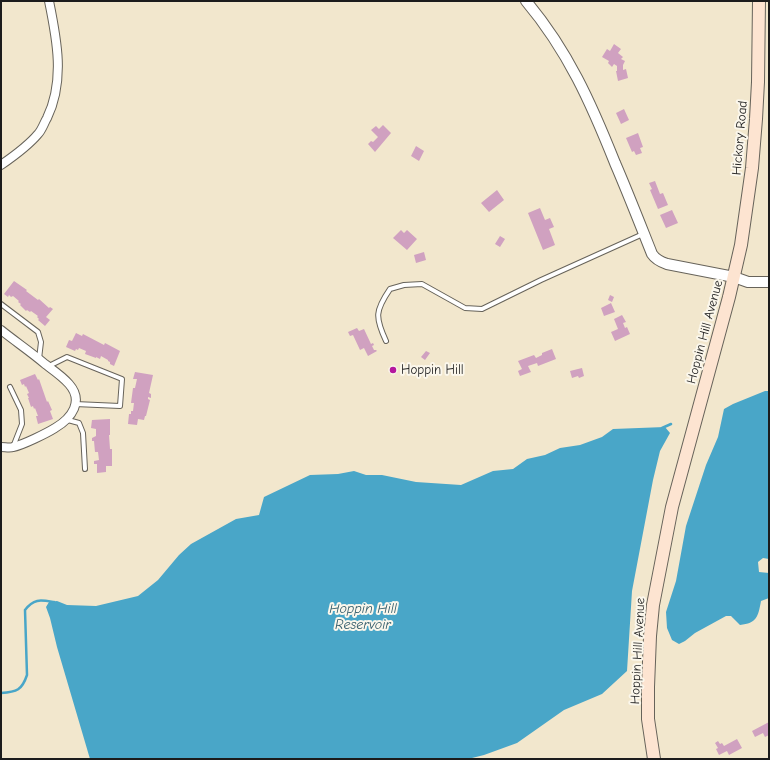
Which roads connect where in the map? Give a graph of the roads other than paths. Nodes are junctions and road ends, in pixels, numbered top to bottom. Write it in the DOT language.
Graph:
graph roads {
  1 [pos="50,1"];
  2 [pos="526,1"];
  3 [pos="759,1"];
  4 [pos="1,165"];
  5 [pos="644,234"];
  6 [pos="734,277"];
  7 [pos="769,282"];
  8 [pos="1,304"];
  9 [pos="1,330"];
  10 [pos="386,341"];
  11 [pos="39,359"];
  12 [pos="49,366"];
  13 [pos="10,387"];
  14 [pos="75,404"];
  15 [pos="68,420"];
  16 [pos="1,447"];
  17 [pos="13,447"];
  18 [pos="85,469"];
  19 [pos="654,759"];
  1 -- 4 [label="street"];
  2 -- 5 [label="street, Hoppin Hill Avenue"];
  3 -- 6 [label="main road, Hickory Road"];
  5 -- 6 [label="street, Hoppin Hill Avenue"];
  5 -- 10 [label="lane"];
  6 -- 7 [label="street"];
  6 -- 19 [label="main road, Hoppin Hill Avenue"];
  8 -- 11 [label="lane"];
  9 -- 11 [label="street"];
  11 -- 12 [label="street"];
  12 -- 14 [label="street"];
  12 -- 14 [label="lane"];
  13 -- 17 [label="lane"];
  14 -- 15 [label="street"];
  15 -- 17 [label="street"];
  15 -- 18 [label="lane"];
  16 -- 17 [label="street"];
}
